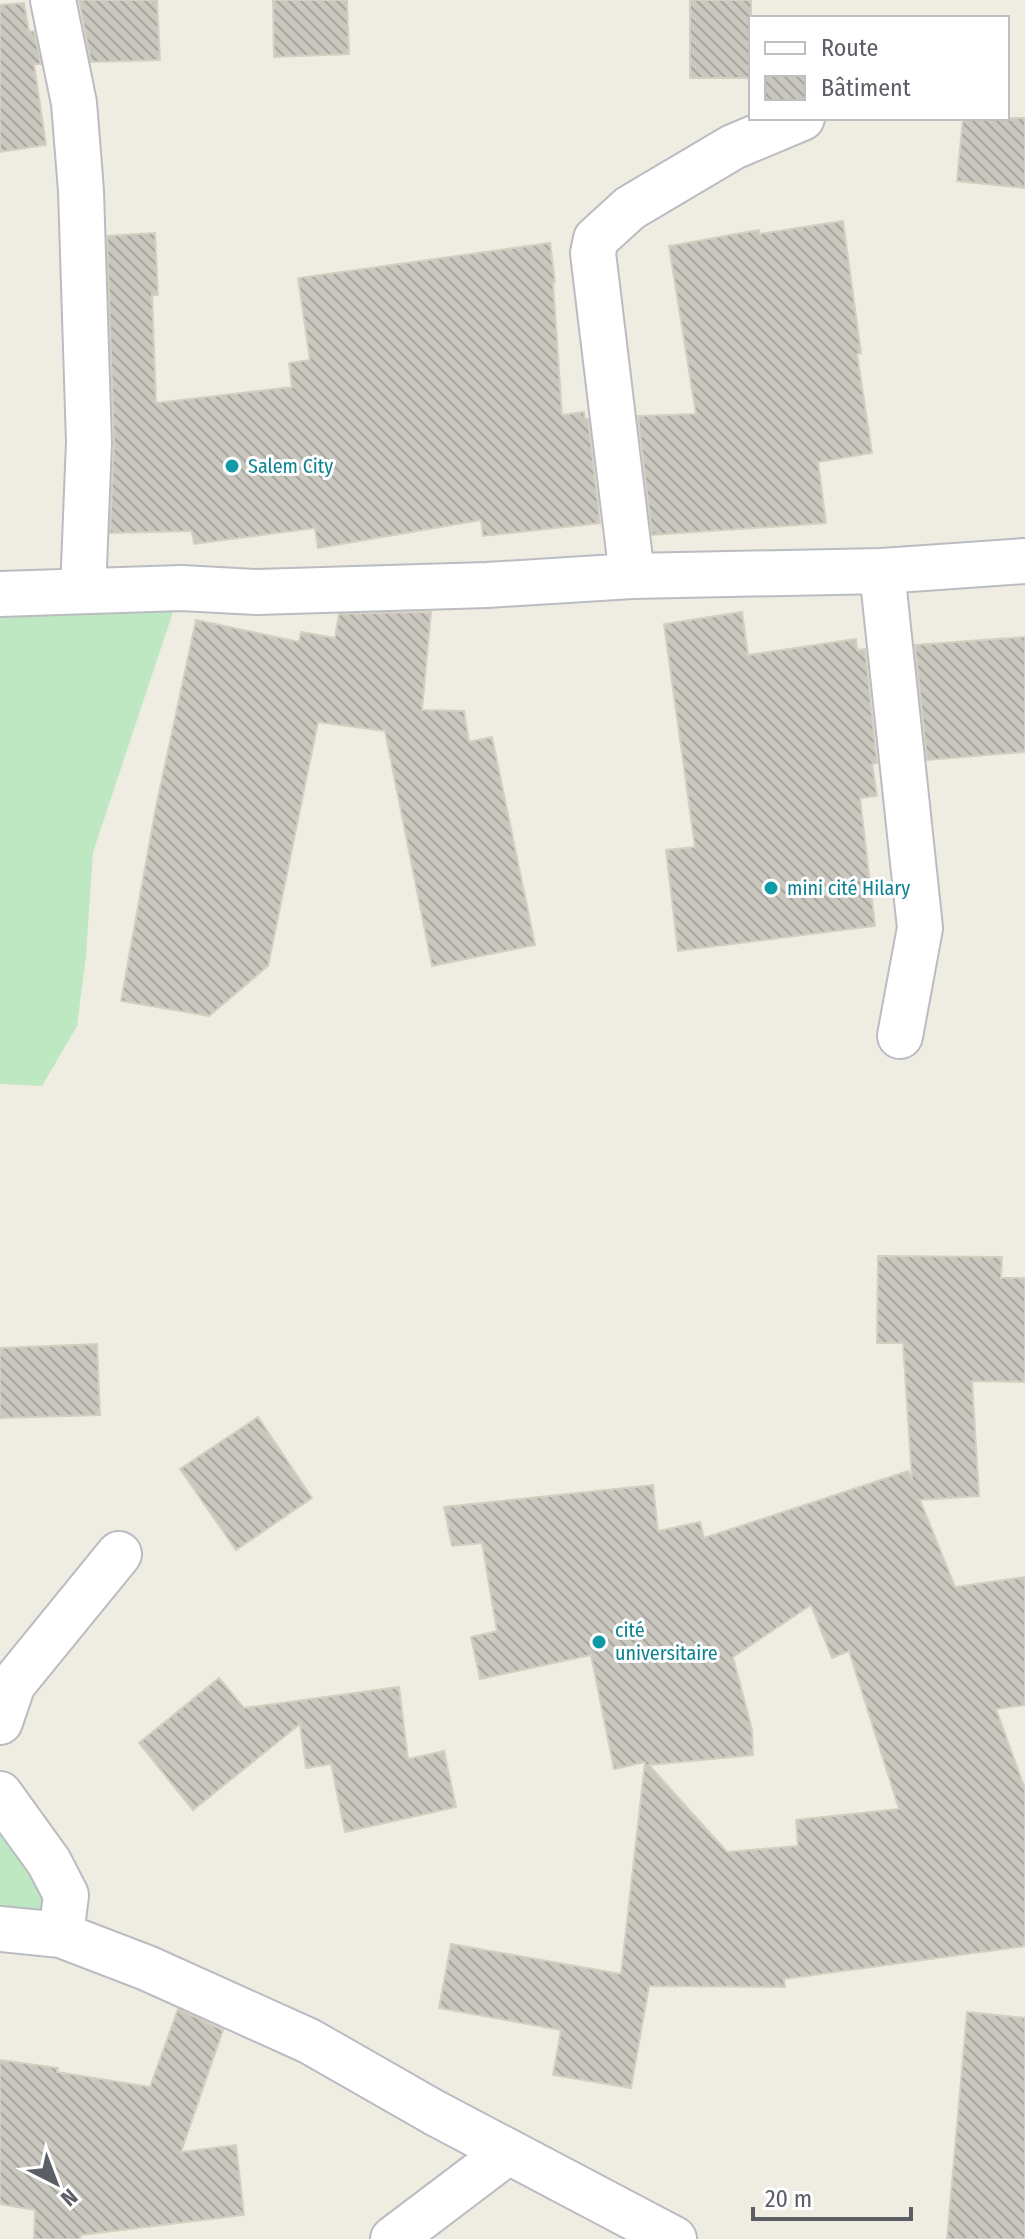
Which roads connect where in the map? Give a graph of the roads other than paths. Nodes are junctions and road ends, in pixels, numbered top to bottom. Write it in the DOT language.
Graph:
graph roads {
  1 [pos="53,0"];
  2 [pos="797,120"];
  3 [pos="1025,561"];
  4 [pos="882,571"];
  5 [pos="632,576"];
  6 [pos="83,591"];
  7 [pos="0,594"];
  8 [pos="900,1036"];
  9 [pos="119,1554"];
  10 [pos="0,1722"];
  11 [pos="0,1794"];
  12 [pos="0,1929"];
  13 [pos="61,1935"];
  14 [pos="508,2152"];
  15 [pos="393,2239"];
  16 [pos="674,2239"];
  1 -- 6 [label="street"];
  2 -- 5 [label="street"];
  3 -- 4 [label="street"];
  4 -- 5 [label="street"];
  4 -- 8 [label="street"];
  5 -- 6 [label="street"];
  6 -- 7 [label="street"];
  9 -- 10 [label="street"];
  11 -- 13 [label="street"];
  12 -- 13 [label="street"];
  13 -- 14 [label="street"];
  14 -- 15 [label="street"];
  14 -- 16 [label="street"];
}
